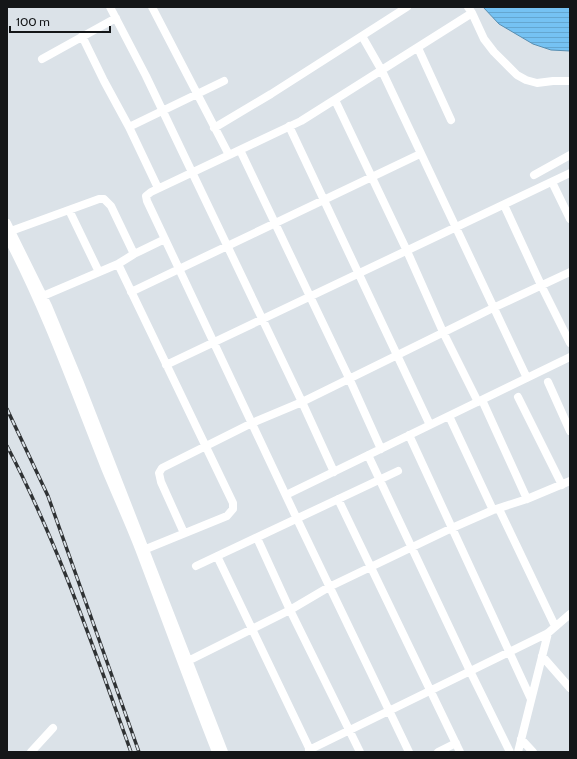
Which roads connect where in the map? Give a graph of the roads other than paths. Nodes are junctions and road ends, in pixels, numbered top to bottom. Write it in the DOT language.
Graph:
graph roads {
  1 [pos="110,7"];
  2 [pos="152,7"];
  3 [pos="407,7"];
  4 [pos="470,10"];
  5 [pos="116,18"];
  6 [pos="82,36"];
  7 [pos="362,36"];
  8 [pos="418,48"];
  9 [pos="42,59"];
  10 [pos="382,71"];
  11 [pos="224,81"];
  12 [pos="570,81"];
  13 [pos="198,94"];
  14 [pos="335,100"];
  15 [pos="163,111"];
  16 [pos="451,120"];
  17 [pos="289,126"];
  18 [pos="129,127"];
  19 [pos="214,128"];
  20 [pos="240,150"];
  21 [pos="420,154"];
  22 [pos="229,155"];
  23 [pos="570,155"];
  24 [pos="192,172"];
  25 [pos="570,173"];
  26 [pos="534,175"];
  27 [pos="372,177"];
  28 [pos="552,182"];
  29 [pos="158,188"];
  30 [pos="324,200"];
  31 [pos="504,204"];
  32 [pos="69,210"];
  33 [pos="570,219"];
  34 [pos="7,223"];
  35 [pos="275,224"];
  36 [pos="455,228"];
  37 [pos="9,234"];
  38 [pos="166,239"];
  39 [pos="227,246"];
  40 [pos="407,251"];
  41 [pos="134,254"];
  42 [pos="118,264"];
  43 [pos="179,269"];
  44 [pos="99,272"];
  45 [pos="570,272"];
  46 [pos="358,274"];
  47 [pos="541,285"];
  48 [pos="131,292"];
  49 [pos="43,296"];
  50 [pos="310,297"];
  51 [pos="493,308"];
  52 [pos="262,319"];
  53 [pos="443,332"];
  54 [pos="214,342"];
  55 [pos="570,343"];
  56 [pos="397,354"];
  57 [pos="570,357"];
  58 [pos="166,365"];
  59 [pos="349,378"];
  60 [pos="527,378"];
  61 [pos="548,382"];
  62 [pos="518,397"];
  63 [pos="480,401"];
  64 [pos="302,402"];
  65 [pos="449,416"];
  66 [pos="252,423"];
  67 [pos="430,425"];
  68 [pos="570,431"];
  69 [pos="409,435"];
  70 [pos="206,446"];
  71 [pos="381,449"];
  72 [pos="368,455"];
  73 [pos="398,471"];
  74 [pos="334,472"];
  75 [pos="379,480"];
  76 [pos="570,481"];
  77 [pos="562,485"];
  78 [pos="286,495"];
  79 [pos="338,499"];
  80 [pos="527,499"];
  81 [pos="496,509"];
  82 [pos="297,519"];
  83 [pos="452,528"];
  84 [pos="184,533"];
  85 [pos="257,538"];
  86 [pos="412,547"];
  87 [pos="146,549"];
  88 [pos="217,556"];
  89 [pos="196,566"];
  90 [pos="370,567"];
  91 [pos="329,587"];
  92 [pos="290,610"];
  93 [pos="570,614"];
  94 [pos="555,626"];
  95 [pos="251,629"];
  96 [pos="548,633"];
  97 [pos="509,652"];
  98 [pos="542,656"];
  99 [pos="185,663"];
  100 [pos="470,671"];
  101 [pos="569,684"];
  102 [pos="430,690"];
  103 [pos="531,699"];
  104 [pos="389,711"];
  105 [pos="53,728"];
  106 [pos="349,730"];
  107 [pos="521,738"];
  108 [pos="456,743"];
  109 [pos="310,751"];
  110 [pos="31,752"];
  111 [pos="216,752"];
  112 [pos="224,752"];
  113 [pos="360,752"];
  114 [pos="409,752"];
  115 [pos="438,752"];
  116 [pos="460,752"];
  117 [pos="510,752"];
  118 [pos="518,752"];
  119 [pos="533,752"];
  1 -- 5 [label="street"];
  2 -- 13 [label="street"];
  3 -- 7 [label="street"];
  4 -- 8 [label="street"];
  4 -- 12 [label="street"];
  5 -- 6 [label="street"];
  5 -- 15 [label="street"];
  6 -- 9 [label="street"];
  6 -- 18 [label="street"];
  7 -- 10 [label="street"];
  7 -- 19 [label="street"];
  8 -- 10 [label="street"];
  8 -- 16 [label="street"];
  10 -- 14 [label="street"];
  10 -- 21 [label="street"];
  11 -- 13 [label="street"];
  13 -- 15 [label="street"];
  13 -- 19 [label="street"];
  14 -- 17 [label="street"];
  14 -- 27 [label="street"];
  15 -- 18 [label="street"];
  15 -- 24 [label="street"];
  17 -- 20 [label="street"];
  17 -- 30 [label="street"];
  18 -- 29 [label="street"];
  19 -- 22 [label="street"];
  20 -- 22 [label="street"];
  20 -- 35 [label="street"];
  21 -- 27 [label="street"];
  21 -- 36 [label="street"];
  22 -- 24 [label="street"];
  23 -- 26 [label="street"];
  24 -- 29 [label="street"];
  24 -- 39 [label="street"];
  25 -- 28 [label="street"];
  27 -- 30 [label="street"];
  27 -- 40 [label="street"];
  28 -- 31 [label="street"];
  28 -- 33 [label="street"];
  29 -- 38 [label="street"];
  30 -- 35 [label="street"];
  30 -- 46 [label="street"];
  31 -- 36 [label="street"];
  31 -- 47 [label="street"];
  32 -- 37 [label="street"];
  32 -- 41 [label="street"];
  32 -- 44 [label="street"];
  34 -- 37 [label="street"];
  35 -- 39 [label="street"];
  35 -- 50 [label="street"];
  36 -- 40 [label="street"];
  36 -- 51 [label="street"];
  37 -- 49 [label="street"];
  37 -- 99 [label="street"];
  38 -- 41 [label="street"];
  38 -- 43 [label="street"];
  39 -- 43 [label="street"];
  39 -- 52 [label="street"];
  40 -- 46 [label="street"];
  40 -- 53 [label="street"];
  41 -- 42 [label="street"];
  42 -- 44 [label="street"];
  42 -- 48 [label="street"];
  43 -- 48 [label="street"];
  43 -- 54 [label="street"];
  44 -- 49 [label="street"];
  45 -- 47 [label="street"];
  46 -- 50 [label="street"];
  46 -- 56 [label="street"];
  47 -- 51 [label="street"];
  47 -- 55 [label="street"];
  48 -- 58 [label="street"];
  49 -- 87 [label="street"];
  50 -- 52 [label="street"];
  50 -- 59 [label="street"];
  51 -- 53 [label="street"];
  51 -- 60 [label="street"];
  52 -- 54 [label="street"];
  52 -- 64 [label="street"];
  53 -- 56 [label="street"];
  53 -- 63 [label="street"];
  54 -- 58 [label="street"];
  54 -- 66 [label="street"];
  56 -- 59 [label="street"];
  56 -- 67 [label="street"];
  57 -- 60 [label="street"];
  58 -- 70 [label="street"];
  59 -- 64 [label="street"];
  59 -- 71 [label="street"];
  60 -- 63 [label="street"];
  61 -- 68 [label="street"];
  62 -- 77 [label="street"];
  63 -- 65 [label="street"];
  63 -- 80 [label="street"];
  64 -- 66 [label="street"];
  64 -- 74 [label="street"];
  65 -- 67 [label="street"];
  65 -- 81 [label="street"];
  66 -- 70 [label="street"];
  66 -- 78 [label="street"];
  67 -- 69 [label="street"];
  69 -- 71 [label="street"];
  69 -- 83 [label="street"];
  70 -- 84 [label="street"];
  70 -- 84 [label="street"];
  71 -- 72 [label="street"];
  72 -- 74 [label="street"];
  72 -- 75 [label="street"];
  73 -- 75 [label="street"];
  74 -- 78 [label="street"];
  75 -- 79 [label="street"];
  75 -- 86 [label="street"];
  76 -- 77 [label="street"];
  77 -- 80 [label="street"];
  78 -- 82 [label="street"];
  79 -- 82 [label="street"];
  79 -- 90 [label="street"];
  80 -- 81 [label="street"];
  81 -- 83 [label="street"];
  81 -- 94 [label="street"];
  82 -- 85 [label="street"];
  82 -- 91 [label="street"];
  83 -- 86 [label="street"];
  83 -- 97 [label="street"];
  84 -- 87 [label="street"];
  85 -- 88 [label="street"];
  85 -- 92 [label="street"];
  86 -- 90 [label="street"];
  86 -- 100 [label="street"];
  87 -- 99 [label="street"];
  88 -- 89 [label="street"];
  88 -- 95 [label="street"];
  90 -- 91 [label="street"];
  90 -- 102 [label="street"];
  91 -- 92 [label="street"];
  91 -- 104 [label="street"];
  92 -- 95 [label="street"];
  92 -- 106 [label="street"];
  93 -- 94 [label="street"];
  94 -- 96 [label="street"];
  95 -- 99 [label="street"];
  95 -- 109 [label="street"];
  96 -- 97 [label="street"];
  96 -- 98 [label="street"];
  97 -- 100 [label="street"];
  97 -- 103 [label="street"];
  98 -- 101 [label="street"];
  98 -- 103 [label="street"];
  99 -- 111 [label="street"];
  99 -- 112 [label="street"];
  100 -- 102 [label="street"];
  100 -- 117 [label="street"];
  102 -- 104 [label="street"];
  102 -- 108 [label="street"];
  103 -- 107 [label="street"];
  104 -- 106 [label="street"];
  104 -- 114 [label="street"];
  105 -- 110 [label="street"];
  106 -- 109 [label="street"];
  106 -- 113 [label="street"];
  107 -- 118 [label="street"];
  107 -- 119 [label="street"];
  108 -- 115 [label="street"];
  108 -- 116 [label="street"];
}
